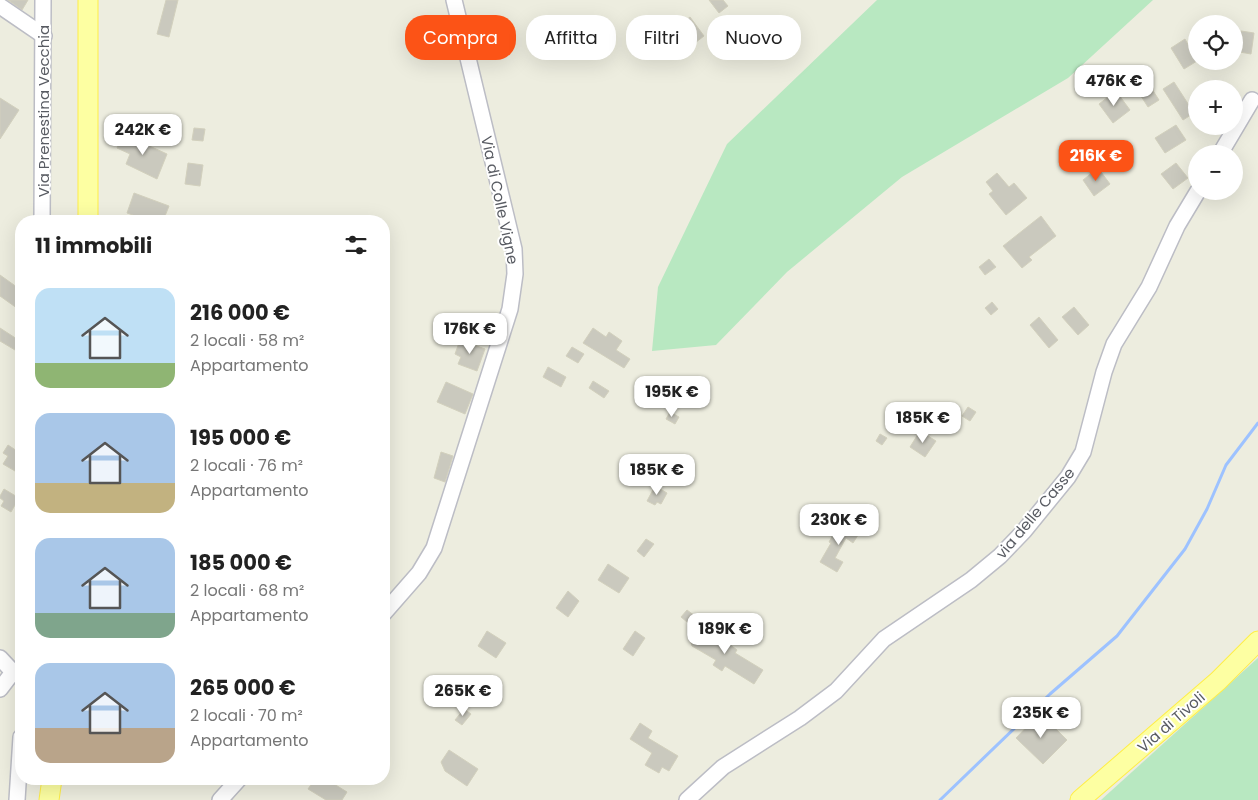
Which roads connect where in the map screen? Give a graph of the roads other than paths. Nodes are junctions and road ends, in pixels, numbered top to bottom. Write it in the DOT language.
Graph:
graph roads {
  1 [pos="43,0"];
  2 [pos="88,0"];
  3 [pos="454,0"];
  4 [pos="0,6"];
  5 [pos="44,36"];
  6 [pos="1252,100"];
  7 [pos="1225,145"];
  8 [pos="1193,200"];
  9 [pos="42,215"];
  10 [pos="88,215"];
  11 [pos="390,606"];
  12 [pos="1258,641"];
  13 [pos="0,658"];
  14 [pos="15,672"];
  15 [pos="15,676"];
  16 [pos="0,689"];
  17 [pos="18,785"];
  18 [pos="51,785"];
  19 [pos="234,785"];
  20 [pos="17,800"];
  21 [pos="49,800"];
  22 [pos="220,800"];
  23 [pos="686,800"];
  24 [pos="1080,800"];
  1 -- 5 [label="street, Via Prenestina Vecchia"];
  2 -- 10 [label="main road"];
  3 -- 11 [label="street, Via di Colle Vigne"];
  4 -- 5 [label="street"];
  5 -- 9 [label="street, Via Prenestina Vecchia"];
  6 -- 7 [label="street"];
  8 -- 23 [label="street, via delle Casse"];
  12 -- 24 [label="main road, Via di Tivoli"];
  13 -- 14 [label="street"];
  15 -- 16 [label="street"];
  17 -- 20 [label="street"];
  18 -- 21 [label="main road"];
  19 -- 22 [label="street"];
}
